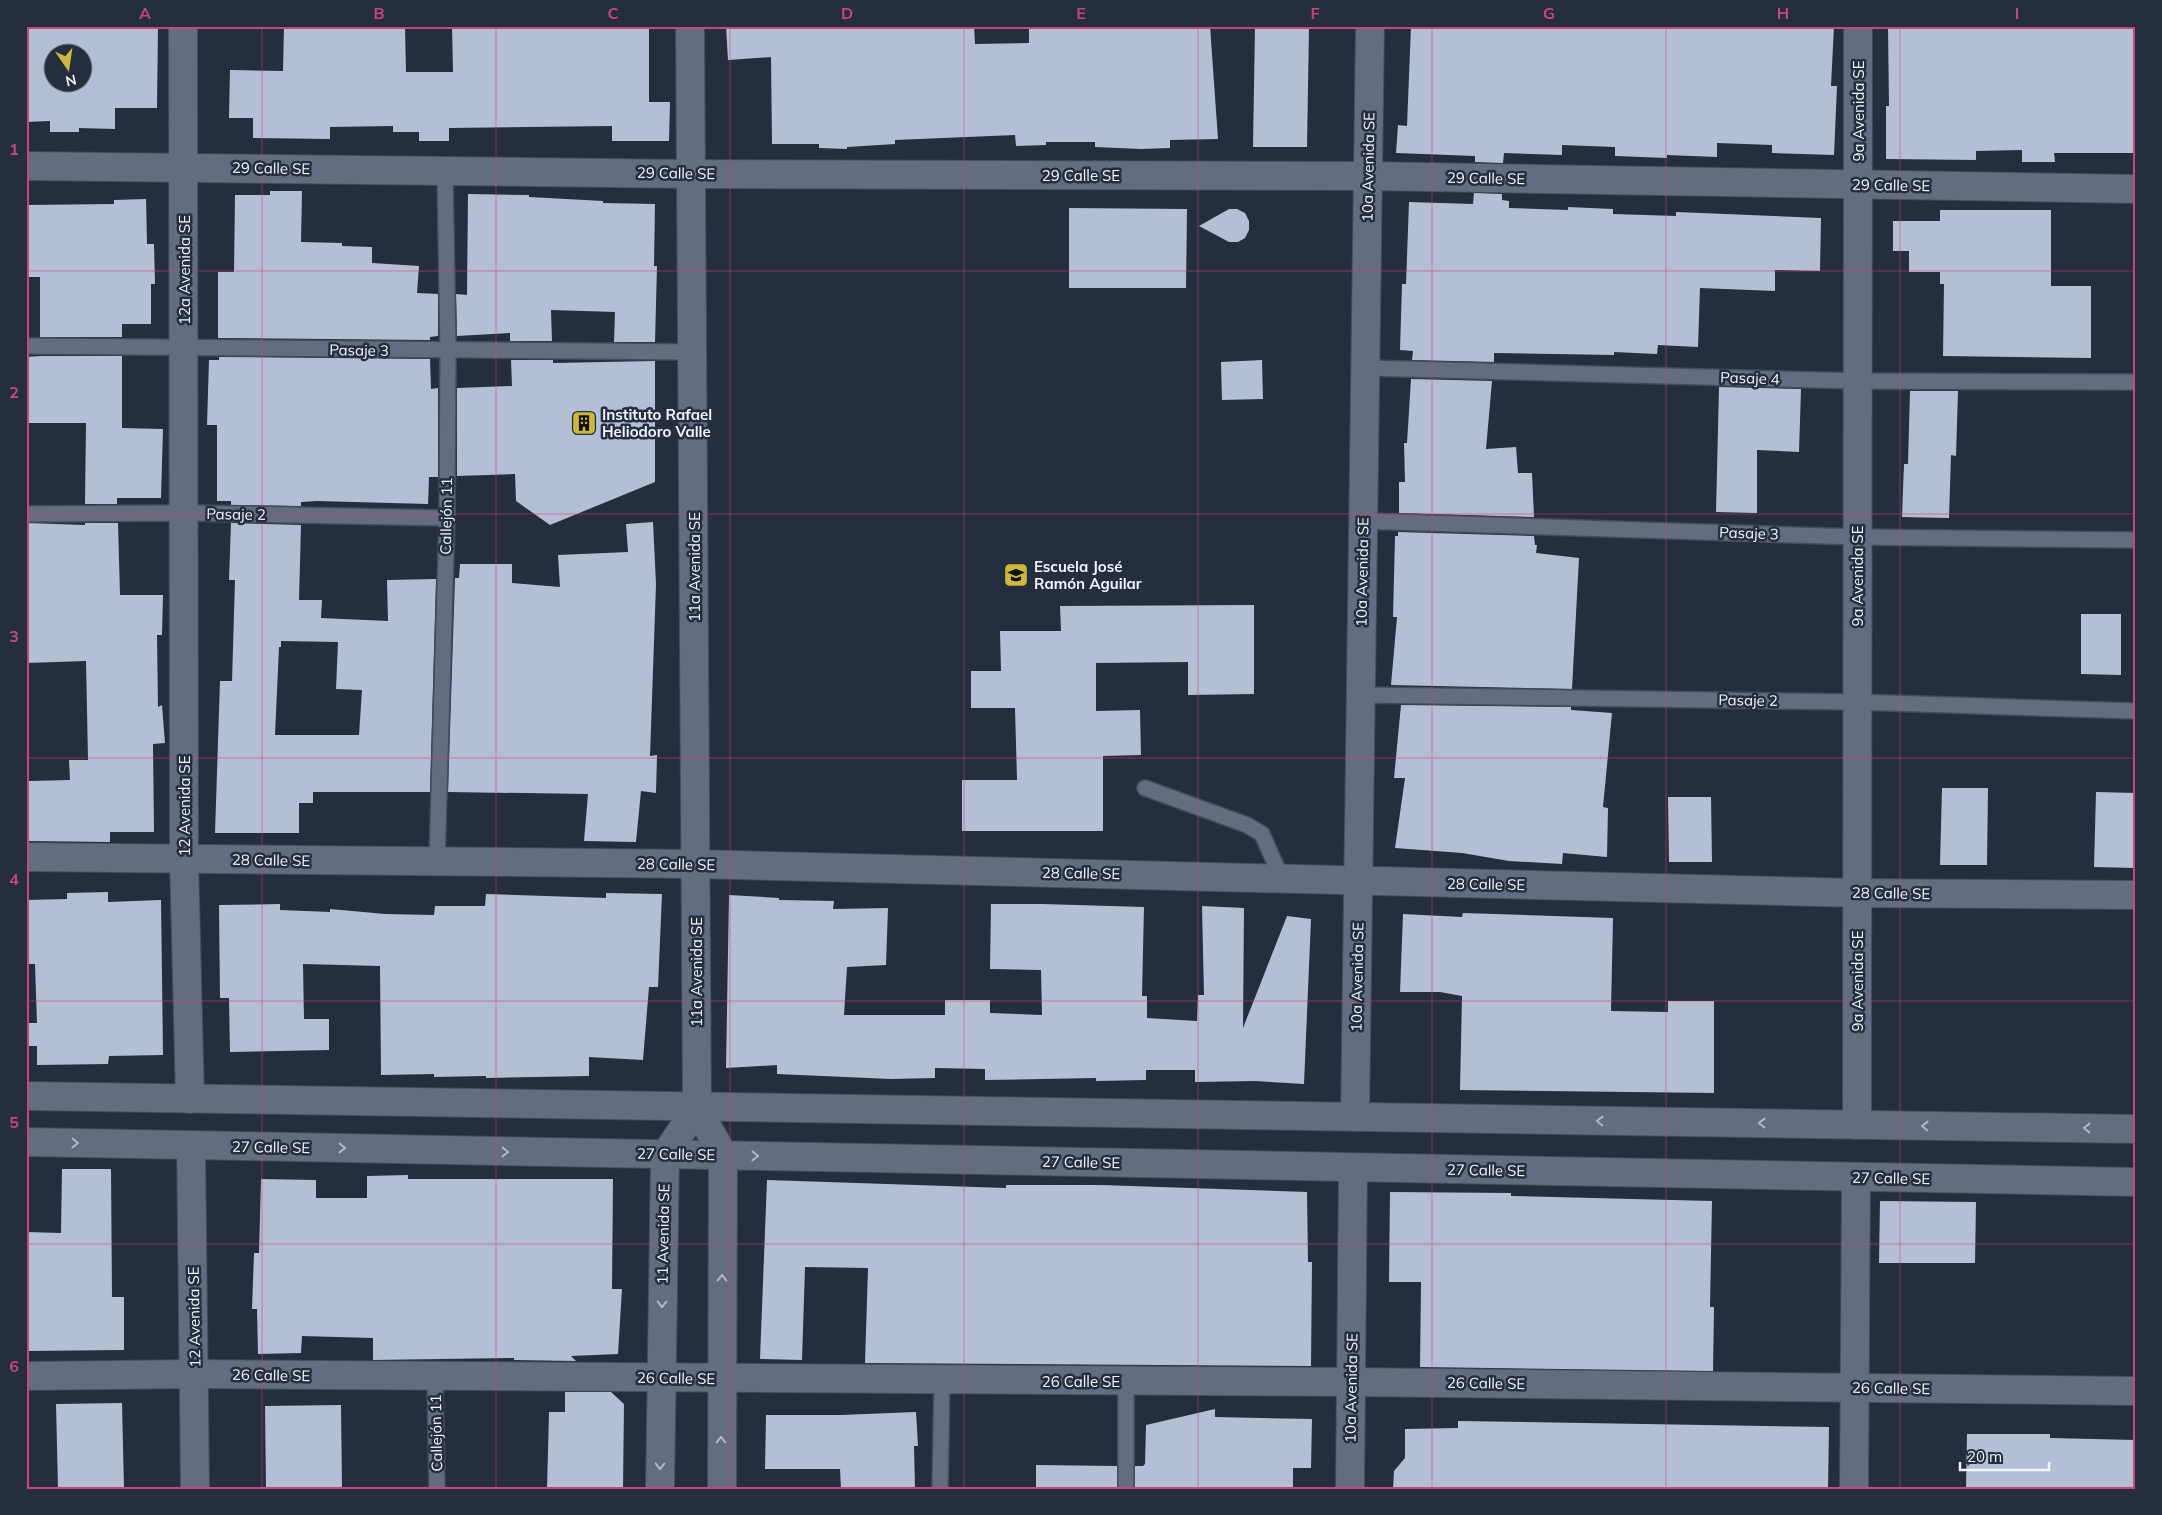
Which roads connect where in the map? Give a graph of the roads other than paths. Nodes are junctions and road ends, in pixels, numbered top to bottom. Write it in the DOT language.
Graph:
graph roads {
  1 [pos="184,26"];
  2 [pos="690,26"];
  3 [pos="1370,26"];
  4 [pos="1858,26"];
  5 [pos="26,166"];
  6 [pos="184,167"];
  7 [pos="445,170"];
  8 [pos="691,174"];
  9 [pos="1368,176"];
  10 [pos="1858,185"];
  11 [pos="2136,189"];
  12 [pos="26,346"];
  13 [pos="184,348"];
  14 [pos="448,351"];
  15 [pos="692,352"];
  16 [pos="1365,368"];
  17 [pos="1858,381"];
  18 [pos="2136,382"];
  19 [pos="184,513"];
  20 [pos="26,514"];
  21 [pos="446,518"];
  22 [pos="1363,521"];
  23 [pos="1857,537"];
  24 [pos="2136,540"];
  25 [pos="1361,695"];
  26 [pos="1857,702"];
  27 [pos="2136,711"];
  28 [pos="1145,788"];
  29 [pos="26,857"];
  30 [pos="184,858"];
  31 [pos="437,862"];
  32 [pos="695,864"];
  33 [pos="1281,877"];
  34 [pos="1358,881"];
  35 [pos="1857,893"];
  36 [pos="2136,895"];
  37 [pos="26,1096"];
  38 [pos="190,1099"];
  39 [pos="697,1108"];
  40 [pos="1355,1117"];
  41 [pos="1857,1125"];
  42 [pos="2136,1129"];
  43 [pos="26,1142"];
  44 [pos="191,1146"];
  45 [pos="664,1155"];
  46 [pos="723,1155"];
  47 [pos="1353,1168"];
  48 [pos="1856,1177"];
  49 [pos="2136,1182"];
  50 [pos="195,1374"];
  51 [pos="26,1376"];
  52 [pos="436,1376"];
  53 [pos="661,1377"];
  54 [pos="721,1378"];
  55 [pos="942,1381"];
  56 [pos="1126,1381"];
  57 [pos="1351,1382"];
  58 [pos="1855,1388"];
  59 [pos="2136,1391"];
  60 [pos="195,1489"];
  61 [pos="437,1489"];
  62 [pos="660,1489"];
  63 [pos="722,1489"];
  64 [pos="940,1489"];
  65 [pos="1126,1489"];
  66 [pos="1350,1489"];
  67 [pos="1854,1489"];
  1 -- 6 [label="street, 12a Avenida SE"];
  2 -- 8 [label="street, 11a Avenida SE"];
  3 -- 9 [label="street, 10a Avenida SE"];
  4 -- 10 [label="street, 9a Avenida SE"];
  5 -- 6 [label="street, 29 Calle SE"];
  6 -- 7 [label="street, 29 Calle SE"];
  6 -- 13 [label="street, 12a Avenida SE"];
  7 -- 8 [label="street, 29 Calle SE"];
  7 -- 14 [label="lane, Callejón 11"];
  8 -- 9 [label="street, 29 Calle SE"];
  8 -- 15 [label="street, 11a Avenida SE"];
  9 -- 10 [label="street, 29 Calle SE"];
  9 -- 16 [label="street, 10a Avenida SE"];
  10 -- 11 [label="street, 29 Calle SE"];
  10 -- 17 [label="street, 9a Avenida SE"];
  12 -- 13 [label="lane, Pasaje 3"];
  13 -- 14 [label="lane, Pasaje 3"];
  13 -- 19 [label="street, 12a Avenida SE"];
  14 -- 15 [label="lane, Pasaje 3"];
  14 -- 21 [label="lane, Callejón 11"];
  15 -- 32 [label="street, 11a Avenida SE"];
  16 -- 17 [label="lane, Pasaje 4"];
  16 -- 22 [label="street, 10a Avenida SE"];
  17 -- 18 [label="lane, Pasaje 4"];
  17 -- 23 [label="street, 9a Avenida SE"];
  19 -- 20 [label="lane, Pasaje 2"];
  19 -- 21 [label="lane, Pasaje 2"];
  19 -- 30 [label="street, 12 Avenida SE"];
  21 -- 31 [label="lane, Callejón 11"];
  22 -- 23 [label="lane, Pasaje 3"];
  22 -- 25 [label="street, 10a Avenida SE"];
  23 -- 24 [label="lane, Pasaje 3"];
  23 -- 26 [label="street, 9a Avenida SE"];
  25 -- 26 [label="lane, Pasaje 2"];
  25 -- 34 [label="street, 10a Avenida SE"];
  26 -- 27 [label="lane, Pasaje 2"];
  26 -- 35 [label="street, 9a Avenida SE"];
  28 -- 33 [label="lane"];
  29 -- 30 [label="street, 28 Calle SE"];
  30 -- 31 [label="street, 28 Calle SE"];
  30 -- 38 [label="street, 12 Avenida SE"];
  31 -- 32 [label="street, 28 Calle SE"];
  32 -- 33 [label="street, 28 Calle SE"];
  32 -- 39 [label="street, 11a Avenida SE"];
  33 -- 34 [label="street, 28 Calle SE"];
  34 -- 35 [label="street, 28 Calle SE"];
  34 -- 40 [label="street, 10a Avenida SE"];
  35 -- 36 [label="street, 28 Calle SE"];
  35 -- 41 [label="street, 9a Avenida SE"];
  37 -- 38 [label="street"];
  38 -- 39 [label="street"];
  39 -- 40 [label="street"];
  39 -- 45 [label="street"];
  39 -- 46 [label="street"];
  41 -- 40 [label="street, one-way"];
  42 -- 41 [label="street, one-way"];
  43 -- 44 [label="street, 27 Calle SE, one-way"];
  44 -- 45 [label="street, 27 Calle SE, one-way"];
  44 -- 50 [label="street, 12 Avenida SE"];
  45 -- 46 [label="street, 27 Calle SE"];
  45 -- 53 [label="street, 11 Avenida SE, one-way"];
  46 -- 47 [label="street, 27 Calle SE, one-way"];
  54 -- 46 [label="street, one-way"];
  47 -- 48 [label="street, 27 Calle SE"];
  47 -- 57 [label="street, 10a Avenida SE"];
  48 -- 49 [label="street, 27 Calle SE"];
  48 -- 58 [label="street"];
  50 -- 51 [label="street, 26 Calle SE"];
  50 -- 52 [label="street, 26 Calle SE"];
  50 -- 60 [label="street, 12 Avenida SE"];
  52 -- 53 [label="street, 26 Calle SE"];
  52 -- 61 [label="lane, Callejón 11"];
  53 -- 54 [label="street, 26 Calle SE"];
  53 -- 62 [label="street, 11 Avenida SE, one-way"];
  54 -- 55 [label="street, 26 Calle SE"];
  63 -- 54 [label="street, one-way"];
  55 -- 56 [label="street, 26 Calle SE"];
  55 -- 64 [label="lane"];
  56 -- 57 [label="street, 26 Calle SE"];
  56 -- 65 [label="lane"];
  57 -- 58 [label="street, 26 Calle SE"];
  57 -- 66 [label="street, 10a Avenida SE"];
  58 -- 59 [label="street, 26 Calle SE"];
  58 -- 67 [label="street"];
}
